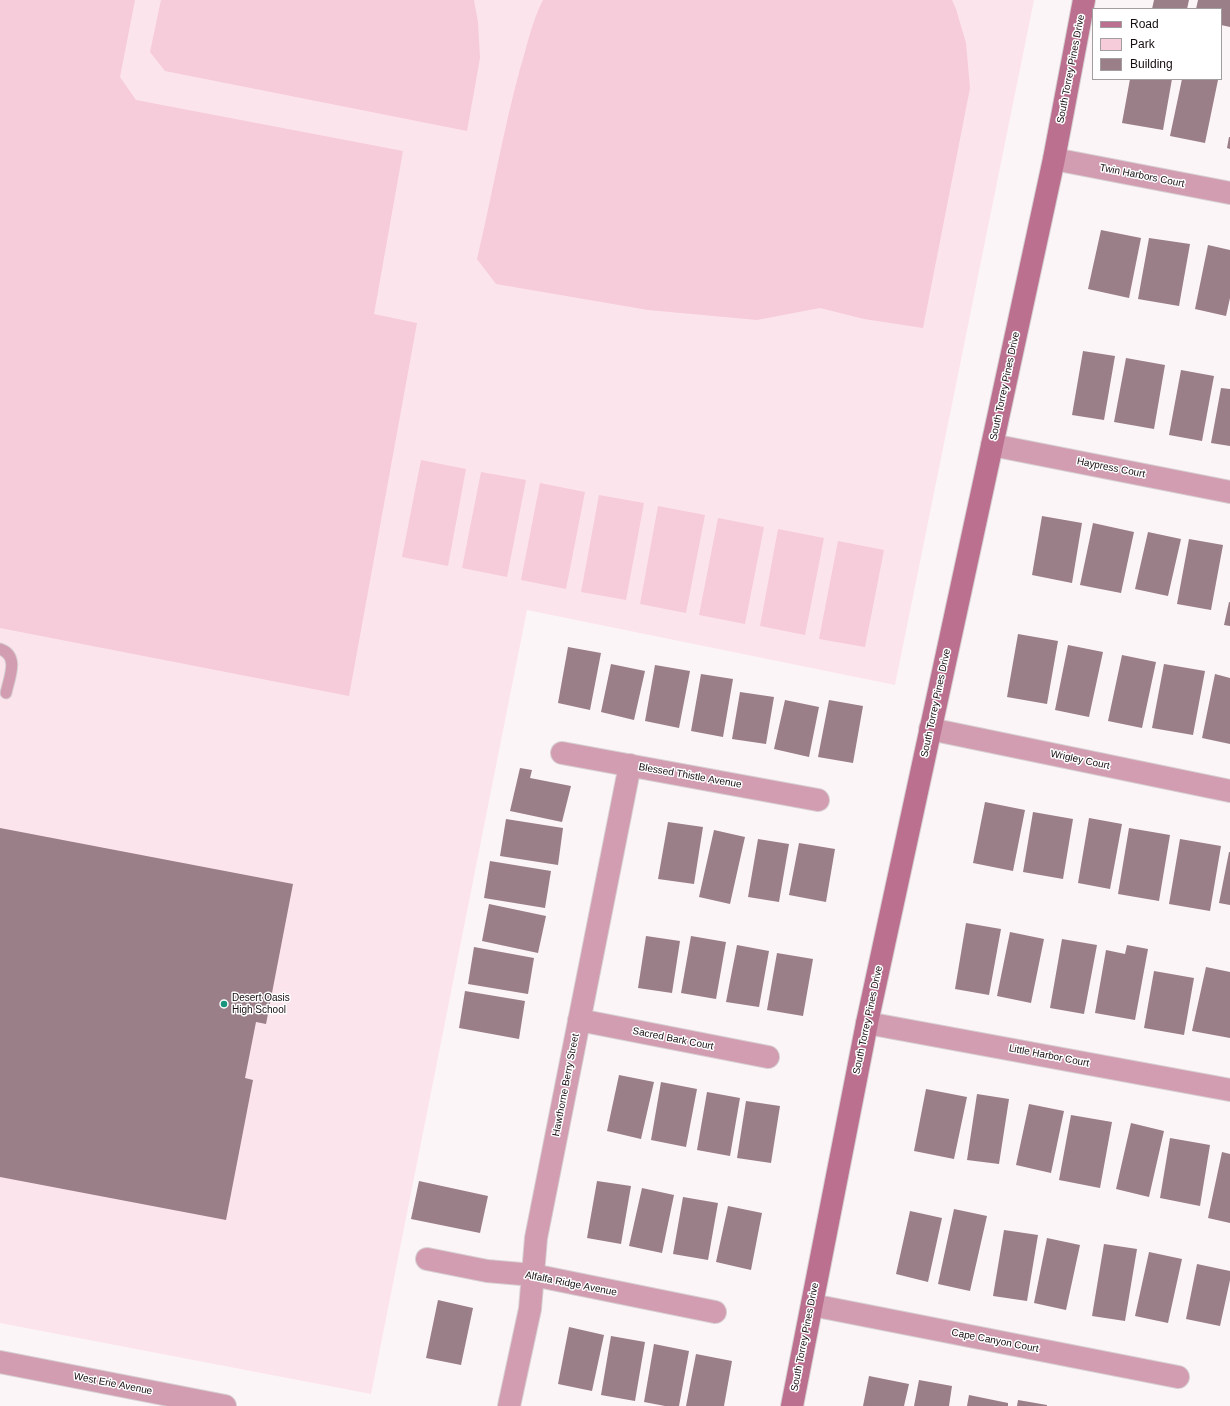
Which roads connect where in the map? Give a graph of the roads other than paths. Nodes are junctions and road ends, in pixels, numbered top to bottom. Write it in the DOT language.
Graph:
graph roads {
  1 [pos="1084,0"];
  2 [pos="1054,159"];
  3 [pos="1230,193"];
  4 [pos="992,445"];
  5 [pos="1230,492"];
  6 [pos="0,649"];
  7 [pos="6,693"];
  8 [pos="930,729"];
  9 [pos="562,753"];
  10 [pos="630,765"];
  11 [pos="1230,791"];
  12 [pos="818,800"];
  13 [pos="579,1020"];
  14 [pos="867,1023"];
  15 [pos="768,1058"];
  16 [pos="1230,1090"];
  17 [pos="426,1259"];
  18 [pos="533,1275"];
  19 [pos="812,1304"];
  20 [pos="715,1312"];
  21 [pos="0,1362"];
  22 [pos="1178,1377"];
  23 [pos="225,1406"];
  24 [pos="509,1406"];
  25 [pos="792,1406"];
  1 -- 2 [label="street, South Torrey Pines Drive"];
  2 -- 3 [label="street, Twin Harbors Court"];
  2 -- 4 [label="street, South Torrey Pines Drive"];
  4 -- 5 [label="street, Haypress Court"];
  4 -- 8 [label="street, South Torrey Pines Drive"];
  6 -- 7 [label="lane"];
  8 -- 11 [label="street, Wrigley Court"];
  8 -- 14 [label="street, South Torrey Pines Drive"];
  9 -- 10 [label="street, Blessed Thistle Avenue"];
  10 -- 12 [label="street, Blessed Thistle Avenue"];
  10 -- 13 [label="street, Hawthorne Berry Street"];
  13 -- 15 [label="street, Sacred Bark Court"];
  13 -- 18 [label="street, Hawthorne Berry Street"];
  14 -- 16 [label="street, Little Harbor Court"];
  14 -- 19 [label="street, South Torrey Pines Drive"];
  17 -- 18 [label="street, Alfalfa Ridge Avenue"];
  18 -- 20 [label="street, Alfalfa Ridge Avenue"];
  18 -- 24 [label="street, Hawthorne Berry Street"];
  19 -- 22 [label="street, Cape Canyon Court"];
  19 -- 25 [label="street, South Torrey Pines Drive"];
  21 -- 23 [label="street, West Erie Avenue"];
}
